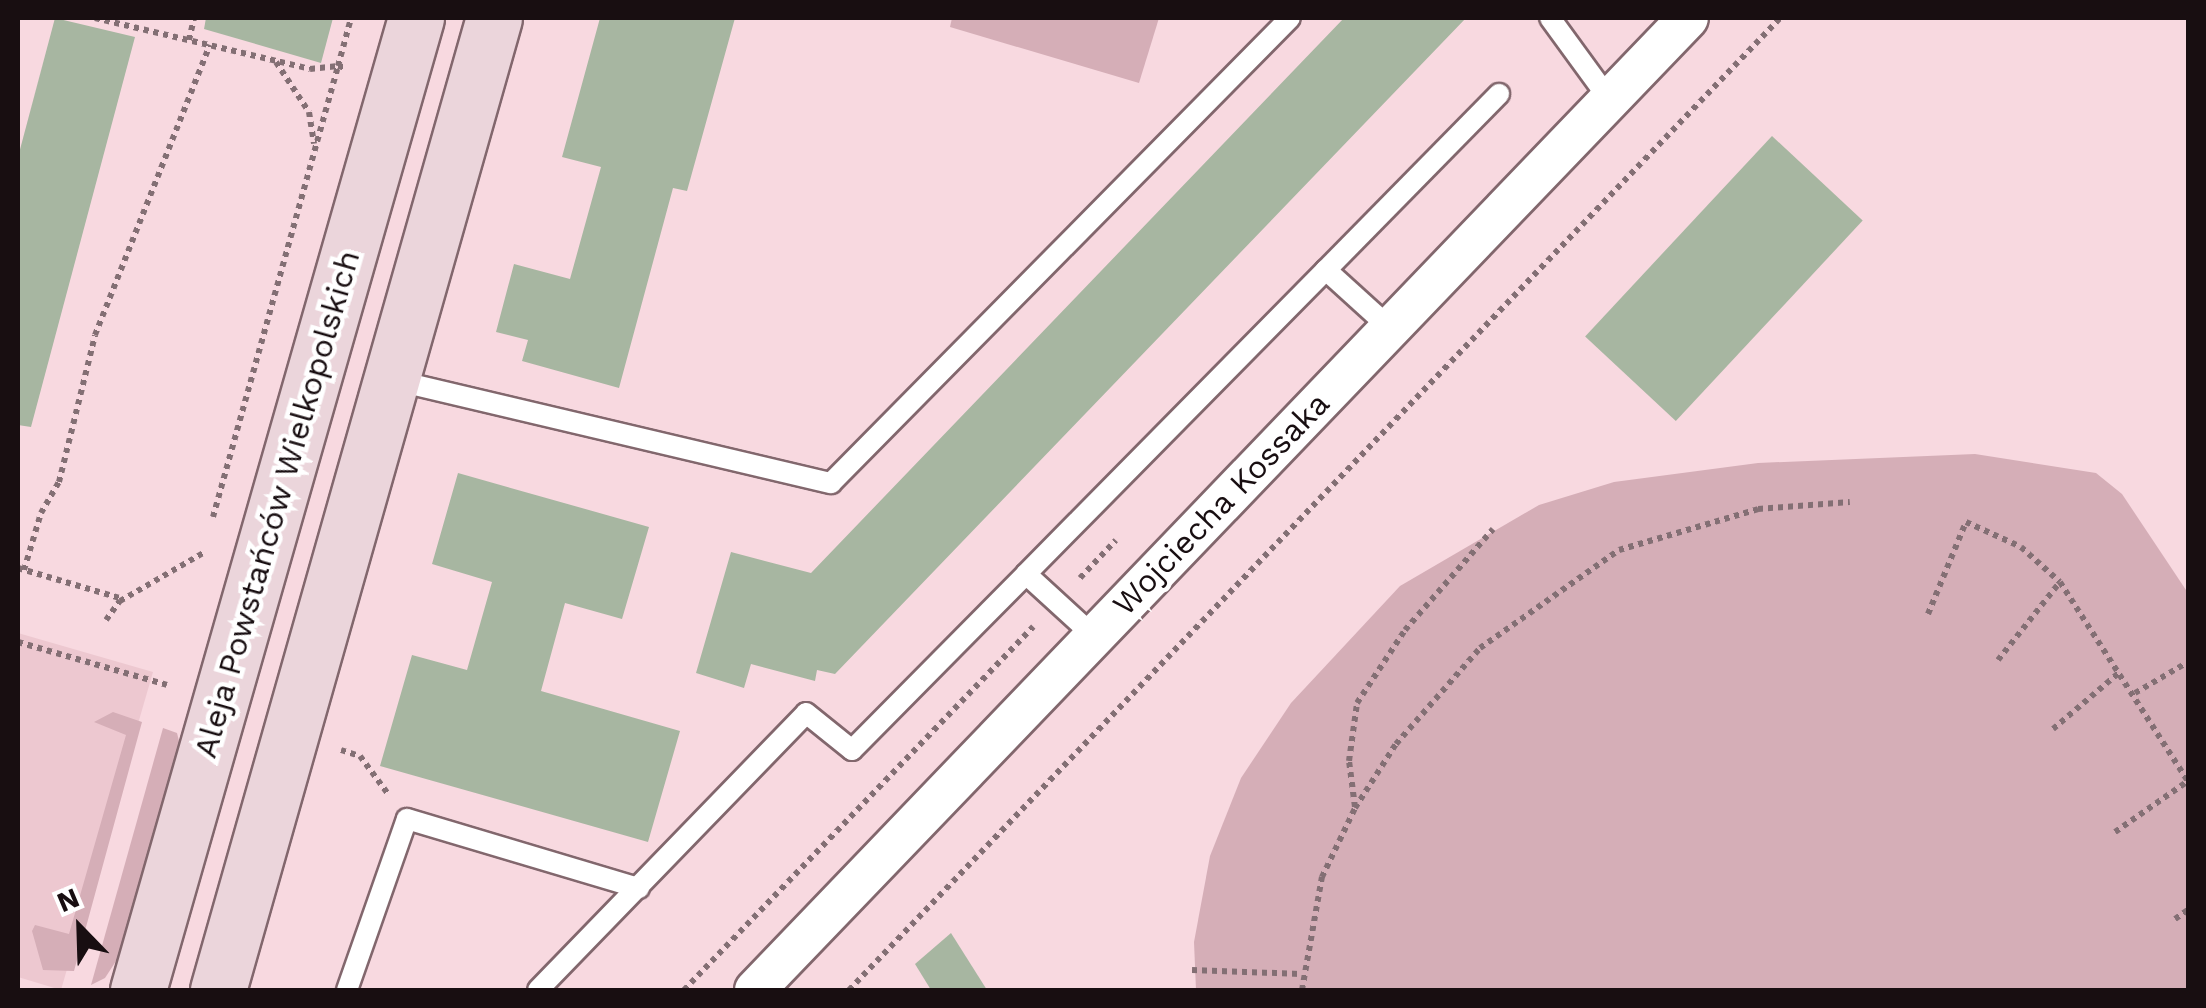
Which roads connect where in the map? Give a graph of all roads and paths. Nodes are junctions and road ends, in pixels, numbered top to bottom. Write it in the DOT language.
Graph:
graph roads {
  1 [pos="95,18"];
  2 [pos="194,18"];
  3 [pos="351,18"];
  4 [pos="416,18"];
  5 [pos="494,18"];
  6 [pos="1290,18"];
  7 [pos="1550,18"];
  8 [pos="1780,18"];
  9 [pos="1676,21"];
  10 [pos="189,40"];
  11 [pos="210,45"];
  12 [pos="272,59"];
  13 [pos="1498,94"];
  14 [pos="1609,100"];
  15 [pos="315,150"];
  16 [pos="1326,270"];
  17 [pos="1390,328"];
  18 [pos="392,380"];
  19 [pos="1850,502"];
  20 [pos="1493,528"];
  21 [pos="203,553"];
  22 [pos="21,569"];
  23 [pos="1026,574"];
  24 [pos="2060,582"];
  25 [pos="124,600"];
  26 [pos="1928,614"];
  27 [pos="106,620"];
  28 [pos="1094,636"];
  29 [pos="18,642"];
  30 [pos="1998,660"];
  31 [pos="2188,662"];
  32 [pos="2121,672"];
  33 [pos="166,685"];
  34 [pos="2134,693"];
  35 [pos="2052,729"];
  36 [pos="322,744"];
  37 [pos="2188,781"];
  38 [pos="1355,808"];
  39 [pos="407,819"];
  40 [pos="2115,832"];
  41 [pos="638,888"];
  42 [pos="2188,910"];
  43 [pos="2175,919"];
  44 [pos="1192,970"];
  45 [pos="1300,974"];
  46 [pos="138,990"];
  47 [pos="218,990"];
  48 [pos="347,990"];
  49 [pos="538,990"];
  50 [pos="756,990"];
  51 [pos="849,990"];
  52 [pos="1302,990"];
  1 -- 10 [label="path"];
  2 -- 10 [label="path"];
  3 -- 12 [label="path"];
  4 -- 46 [label="main road, Aleja Powstańców Wielkopolskich"];
  5 -- 18 [label="main road"];
  6 -- 18 [label="lane"];
  7 -- 14 [label="lane"];
  8 -- 51 [label="path"];
  9 -- 14 [label="street, Wojciecha Kossaka"];
  10 -- 11 [label="path"];
  11 -- 12 [label="path"];
  11 -- 22 [label="path"];
  12 -- 15 [label="path"];
  13 -- 16 [label="lane"];
  14 -- 17 [label="street, Wojciecha Kossaka"];
  16 -- 17 [label="lane"];
  16 -- 23 [label="lane"];
  17 -- 28 [label="street, Wojciecha Kossaka"];
  18 -- 47 [label="main road"];
  19 -- 38 [label="path"];
  20 -- 38 [label="path"];
  21 -- 25 [label="path"];
  22 -- 25 [label="path"];
  23 -- 28 [label="lane"];
  23 -- 41 [label="lane"];
  24 -- 26 [label="path"];
  24 -- 30 [label="path"];
  24 -- 32 [label="path"];
  25 -- 27 [label="path"];
  28 -- 50 [label="street, Wojciecha Kossaka"];
  29 -- 33 [label="path"];
  31 -- 34 [label="path"];
  32 -- 34 [label="path"];
  32 -- 35 [label="path"];
  34 -- 37 [label="path"];
  36 -- 39 [label="path"];
  37 -- 40 [label="path"];
  38 -- 45 [label="path"];
  39 -- 41 [label="lane"];
  39 -- 48 [label="lane"];
  41 -- 49 [label="lane"];
  42 -- 43 [label="path"];
  44 -- 45 [label="path"];
  45 -- 52 [label="path"];
}
